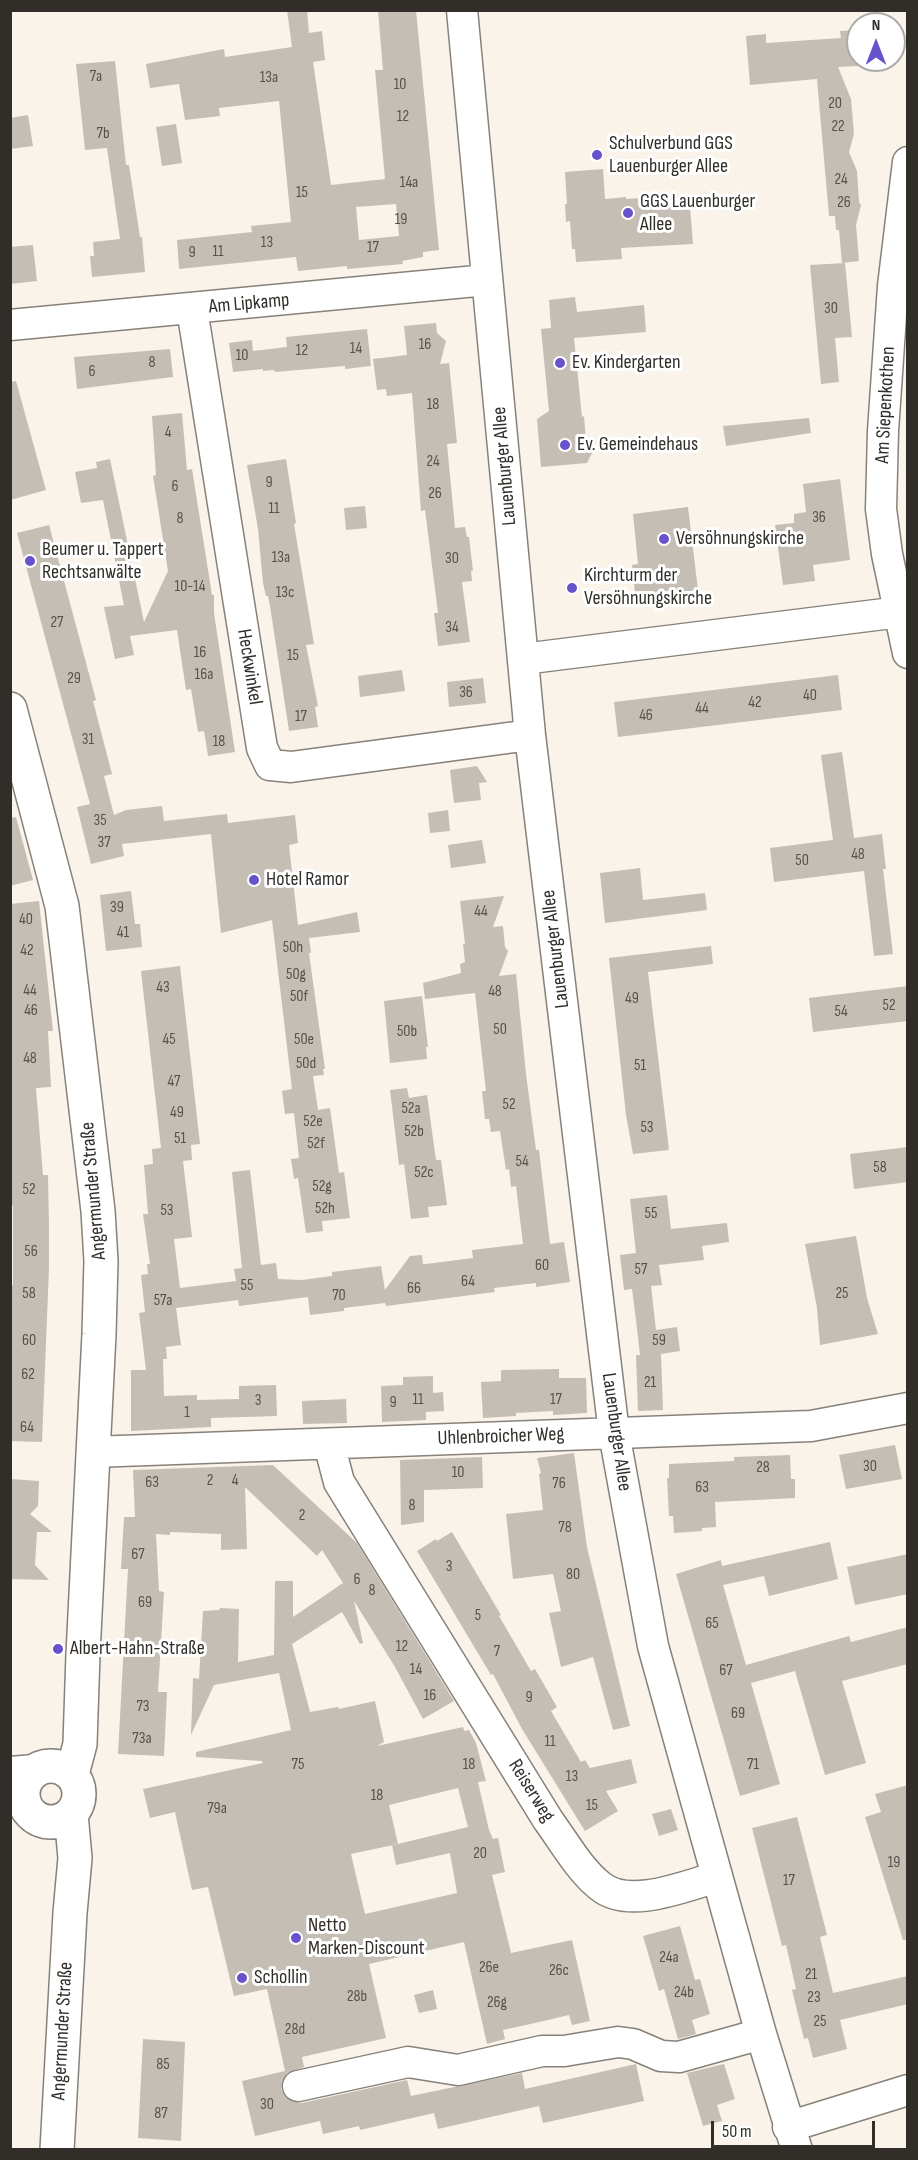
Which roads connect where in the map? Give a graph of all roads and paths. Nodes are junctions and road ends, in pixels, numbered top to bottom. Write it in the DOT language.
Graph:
graph roads {
  1 [pos="462,10"];
  2 [pos="908,162"];
  3 [pos="487,280"];
  4 [pos="192,309"];
  5 [pos="10,324"];
  6 [pos="903,611"];
  7 [pos="908,653"];
  8 [pos="523,659"];
  9 [pos="10,709"];
  10 [pos="530,735"];
  11 [pos="908,1408"];
  12 [pos="614,1433"];
  13 [pos="329,1444"];
  14 [pos="92,1452"];
  15 [pos="40,1789"];
  16 [pos="717,1877"];
  17 [pos="760,2034"];
  18 [pos="298,2086"];
  19 [pos="908,2090"];
  20 [pos="792,2138"];
  21 [pos="57,2150"];
  1 -- 3 [label="street, Lauenburger Allee"];
  2 -- 6 [label="street, Am Siepenkothen"];
  3 -- 4 [label="street, Am Lipkamp"];
  3 -- 8 [label="street, Lauenburger Allee"];
  4 -- 5 [label="street, Am Lipkamp"];
  4 -- 10 [label="street, Heckwinkel"];
  6 -- 7 [label="street, Am Siepenkothen"];
  6 -- 8 [label="street"];
  8 -- 10 [label="street, Lauenburger Allee"];
  9 -- 14 [label="main road, Angermunder Straße"];
  10 -- 12 [label="street, Lauenburger Allee"];
  11 -- 12 [label="street, Uhlenbroicher Weg"];
  12 -- 13 [label="street, Uhlenbroicher Weg"];
  12 -- 16 [label="street, Lauenburger Allee"];
  13 -- 14 [label="street, Uhlenbroicher Weg"];
  13 -- 16 [label="street, Reiserweg"];
  14 -- 15 [label="main road, Angermunder Straße"];
  15 -- 21 [label="main road, Angermunder Straße"];
  16 -- 17 [label="street"];
  17 -- 18 [label="street"];
  17 -- 20 [label="street"];
  19 -- 20 [label="street"];
}
